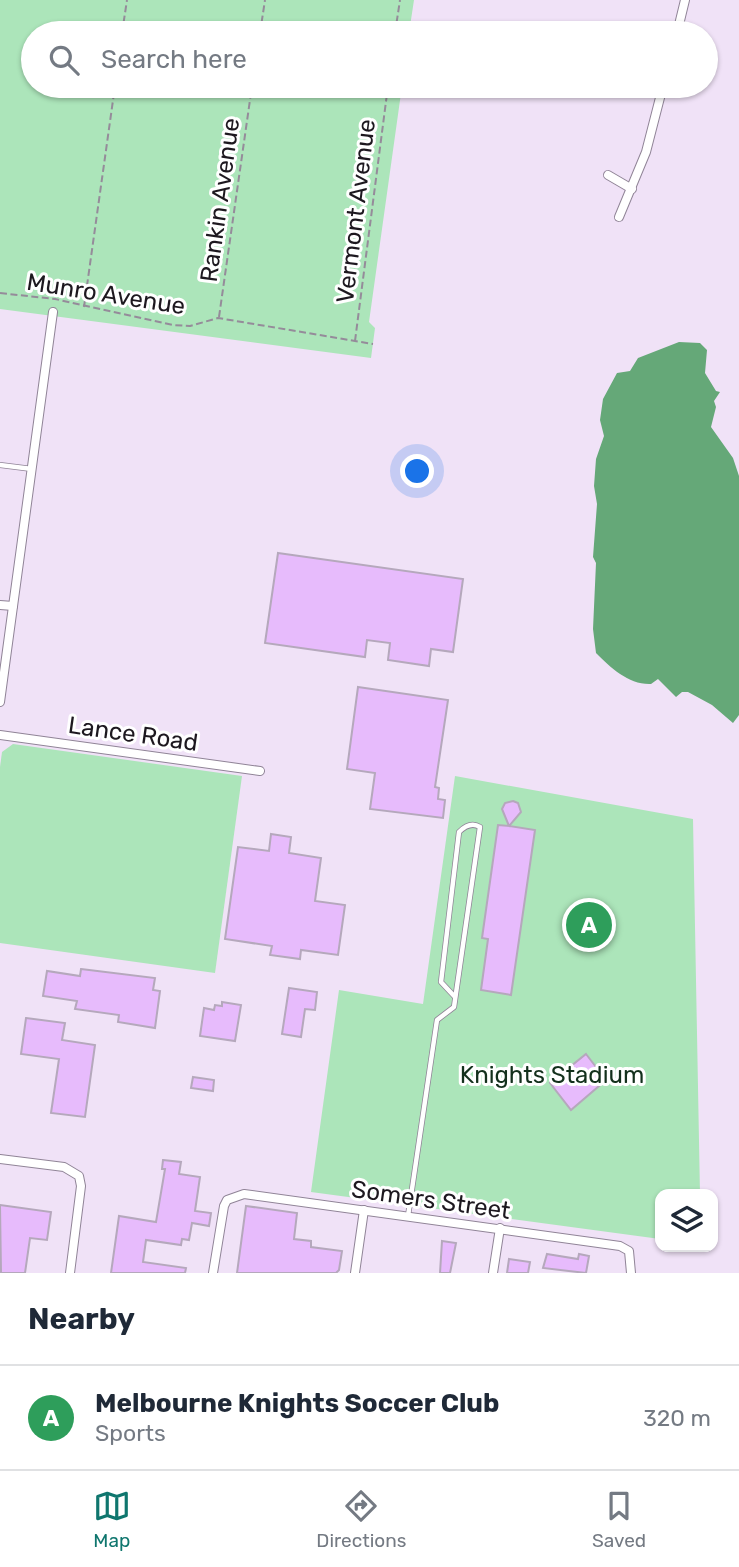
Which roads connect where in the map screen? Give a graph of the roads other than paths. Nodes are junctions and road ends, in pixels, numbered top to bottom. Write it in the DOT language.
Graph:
graph roads {
  1 [pos="685,0"];
  2 [pos="680,21"];
  3 [pos="660,98"];
  4 [pos="608,175"];
  5 [pos="632,189"];
  6 [pos="619,217"];
  7 [pos="53,312"];
  8 [pos="0,465"];
  9 [pos="32,469"];
  10 [pos="0,605"];
  11 [pos="13,606"];
  12 [pos="0,702"];
  13 [pos="0,735"];
  14 [pos="260,771"];
  15 [pos="455,997"];
  16 [pos="0,1159"];
  17 [pos="364,1210"];
  18 [pos="408,1216"];
  19 [pos="500,1228"];
  20 [pos="70,1273"];
  21 [pos="214,1273"];
  22 [pos="355,1273"];
  23 [pos="493,1273"];
  24 [pos="631,1273"];
  1 -- 2 [label="street"];
  3 -- 5 [label="street"];
  4 -- 5 [label="street"];
  5 -- 6 [label="street"];
  7 -- 9 [label="street"];
  8 -- 9 [label="lane"];
  9 -- 11 [label="street"];
  10 -- 11 [label="street"];
  11 -- 12 [label="street"];
  13 -- 14 [label="street, Lance Road"];
  15 -- 15 [label="lane"];
  15 -- 18 [label="lane"];
  16 -- 20 [label="street"];
  17 -- 18 [label="street, Somers Street"];
  17 -- 21 [label="street, Somers Street"];
  17 -- 22 [label="street"];
  18 -- 19 [label="street, Somers Street"];
  19 -- 23 [label="street"];
  19 -- 24 [label="street, Somers Street"];
}
